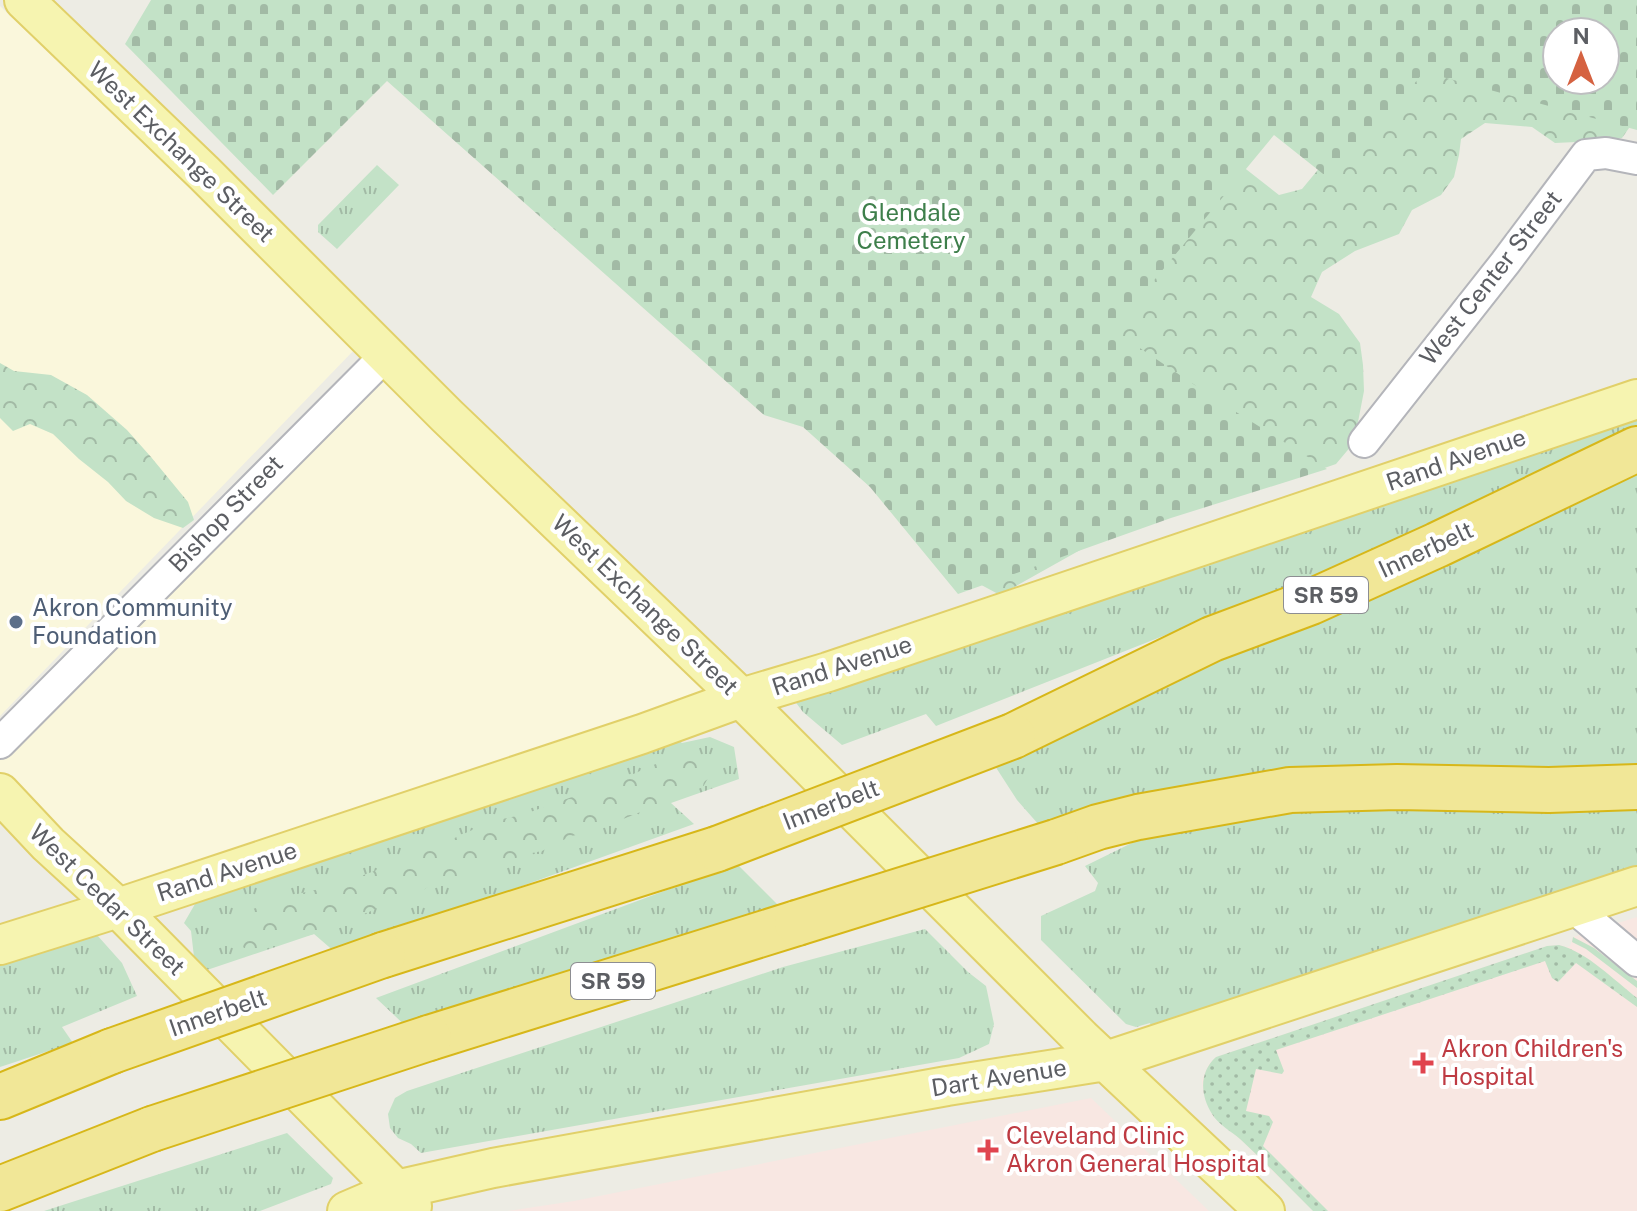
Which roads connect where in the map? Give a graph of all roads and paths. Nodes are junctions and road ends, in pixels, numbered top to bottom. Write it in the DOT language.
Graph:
graph roads {
  1 [pos="24,0"];
  2 [pos="1637,159"];
  3 [pos="386,355"];
  4 [pos="1637,399"];
  5 [pos="1364,442"];
  6 [pos="1637,449"];
  7 [pos="741,698"];
  8 [pos="0,743"];
  9 [pos="1637,787"];
  10 [pos="0,793"];
  11 [pos="1637,886"];
  12 [pos="118,908"];
  13 [pos="1574,908"];
  14 [pos="0,945"];
  15 [pos="1637,961"];
  16 [pos="1106,1061"];
  17 [pos="0,1097"];
  18 [pos="0,1189"];
  19 [pos="406,1200"];
  20 [pos="347,1211"];
  21 [pos="1265,1211"];
  1 -- 3 [label="main road, West Exchange Street"];
  2 -- 5 [label="street, West Center Street"];
  3 -- 7 [label="main road, West Exchange Street"];
  3 -- 8 [label="street, Bishop Street"];
  4 -- 7 [label="main road, Rand Avenue"];
  6 -- 17 [label="highway, Innerbelt / SR 59, bridge"];
  7 -- 12 [label="main road, Rand Avenue"];
  7 -- 16 [label="main road, West Exchange Street"];
  9 -- 18 [label="highway, SR 59, bridge"];
  10 -- 12 [label="main road, West Cedar Street"];
  11 -- 13 [label="main road, Dart Avenue"];
  12 -- 14 [label="main road, Rand Avenue"];
  12 -- 19 [label="main road, West Cedar Street"];
  13 -- 15 [label="street"];
  13 -- 16 [label="main road, Dart Avenue"];
  16 -- 19 [label="main road, Dart Avenue"];
  16 -- 21 [label="main road, West Exchange Street"];
  19 -- 20 [label="main road, Dart Avenue"];
}
